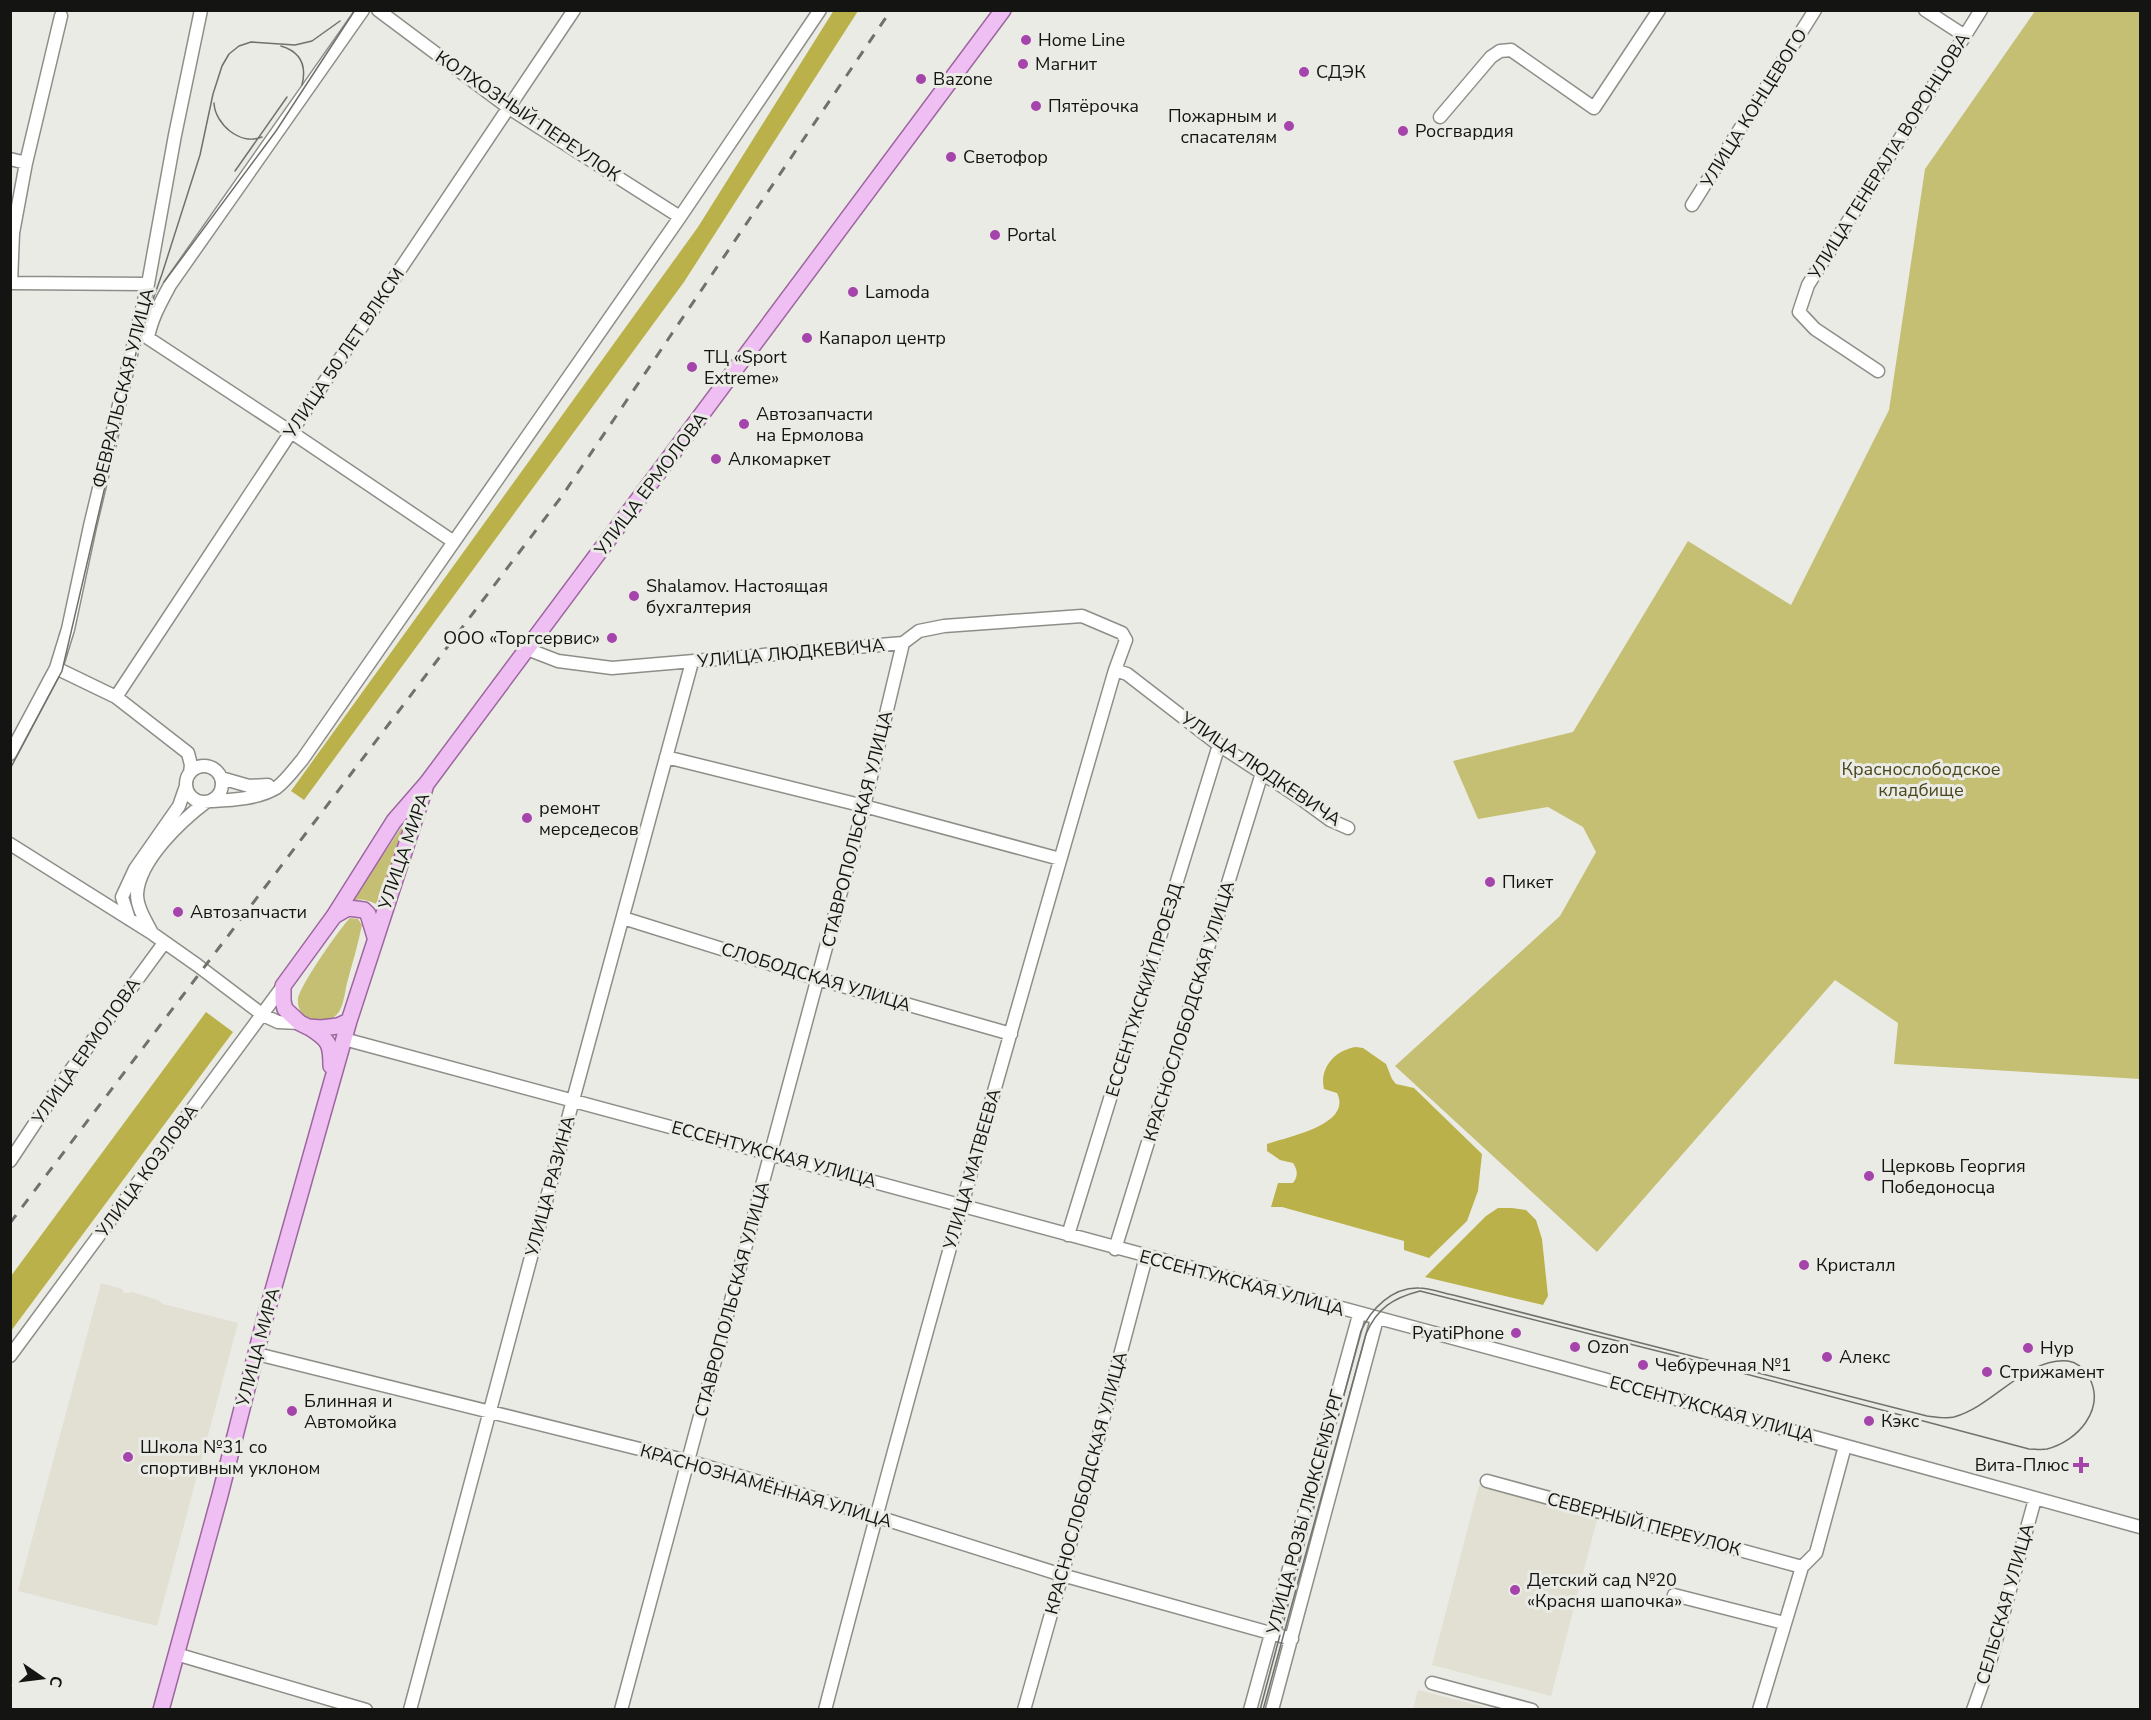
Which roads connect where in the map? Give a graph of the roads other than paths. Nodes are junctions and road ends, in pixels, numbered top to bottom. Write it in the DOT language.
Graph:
graph roads {
  1 [pos="201,10"];
  2 [pos="363,10"];
  3 [pos="378,10"];
  4 [pos="574,10"];
  5 [pos="819,10"];
  6 [pos="1004,10"];
  7 [pos="1659,10"];
  8 [pos="1815,10"];
  9 [pos="1925,10"];
  10 [pos="1981,10"];
  11 [pos="61,16"];
  12 [pos="1965,36"];
  13 [pos="509,108"];
  14 [pos="1440,117"];
  15 [pos="10,159"];
  16 [pos="26,163"];
  17 [pos="1692,205"];
  18 [pos="680,217"];
  19 [pos="149,279"];
  20 [pos="11,283"];
  21 [pos="170,285"];
  22 [pos="1878,371"];
  23 [pos="291,432"];
  24 [pos="454,542"];
  25 [pos="1122,633"];
  26 [pos="903,643"];
  27 [pos="527,649"];
  28 [pos="692,662"];
  29 [pos="56,668"];
  30 [pos="1115,670"];
  31 [pos="116,697"];
  32 [pos="1219,745"];
  33 [pos="188,753"];
  34 [pos="10,754"];
  35 [pos="666,757"];
  36 [pos="207,767"];
  37 [pos="190,773"];
  38 [pos="1262,773"];
  39 [pos="221,778"];
  40 [pos="284,780"];
  41 [pos="427,783"];
  42 [pos="186,786"];
  43 [pos="208,802"];
  44 [pos="864,806"];
  45 [pos="1348,828"];
  46 [pos="10,844"];
  47 [pos="1060,859"];
  48 [pos="334,916"];
  49 [pos="623,918"];
  50 [pos="129,919"];
  51 [pos="153,934"];
  52 [pos="375,937"];
  53 [pos="164,943"];
  54 [pos="818,979"];
  55 [pos="283,986"];
  56 [pos="262,1015"];
  57 [pos="349,1021"];
  58 [pos="304,1025"];
  59 [pos="1011,1034"];
  60 [pos="344,1040"];
  61 [pos="330,1090"];
  62 [pos="573,1100"];
  63 [pos="770,1155"];
  64 [pos="10,1161"];
  65 [pos="961,1205"];
  66 [pos="1068,1235"];
  67 [pos="1115,1249"];
  68 [pos="1146,1257"];
  69 [pos="1359,1315"];
  70 [pos="1377,1319"];
  71 [pos="257,1354"];
  72 [pos="10,1356"];
  73 [pos="490,1413"];
  74 [pos="1845,1446"];
  75 [pos="688,1461"];
  76 [pos="1486,1481"];
  77 [pos="2035,1498"];
  78 [pos="875,1516"];
  79 [pos="2140,1527"];
  80 [pos="1802,1567"];
  81 [pos="1062,1575"];
  82 [pos="1674,1595"];
  83 [pos="1784,1623"];
  84 [pos="1271,1633"];
  85 [pos="1292,1638"];
  86 [pos="176,1654"];
  87 [pos="1432,1683"];
  88 [pos="161,1710"];
  89 [pos="366,1710"];
  90 [pos="410,1710"];
  91 [pos="621,1710"];
  92 [pos="825,1710"];
  93 [pos="1024,1710"];
  94 [pos="1250,1710"];
  95 [pos="1272,1710"];
  96 [pos="1532,1710"];
  97 [pos="1759,1710"];
  98 [pos="1973,1710"];
  1 -- 19 [label="street, ФЕВРАЛЬСКАЯ УЛИЦА"];
  2 -- 21 [label="street, ФЕВРАЛЬСКАЯ УЛИЦА"];
  3 -- 13 [label="street, КОЛХОЗНЫЙ ПЕРЕУЛОК"];
  4 -- 13 [label="street, УЛИЦА 50 ЛЕТ ВЛКСМ"];
  5 -- 18 [label="street"];
  6 -- 27 [label="main road, УЛИЦА ЕРМОЛОВА"];
  7 -- 14 [label="street"];
  8 -- 17 [label="street, УЛИЦА КОНЦЕВОГО"];
  9 -- 12 [label="street"];
  10 -- 12 [label="street, УЛИЦА ГЕНЕРАЛА ВОРОНЦОВА"];
  11 -- 16 [label="street"];
  12 -- 22 [label="street, УЛИЦА ГЕНЕРАЛА ВОРОНЦОВА"];
  13 -- 18 [label="street, КОЛХОЗНЫЙ ПЕРЕУЛОК"];
  13 -- 23 [label="street, УЛИЦА 50 ЛЕТ ВЛКСМ"];
  15 -- 16 [label="street"];
  16 -- 20 [label="street"];
  18 -- 24 [label="street"];
  19 -- 20 [label="street"];
  19 -- 21 [label="street"];
  19 -- 29 [label="street, ФЕВРАЛЬСКАЯ УЛИЦА"];
  21 -- 23 [label="street, ФЕВРАЛЬСКАЯ УЛИЦА"];
  23 -- 24 [label="street"];
  23 -- 31 [label="street, УЛИЦА 50 ЛЕТ ВЛКСМ"];
  24 -- 40 [label="street"];
  25 -- 26 [label="street, УЛИЦА ЛЮДКЕВИЧА"];
  25 -- 30 [label="street, УЛИЦА МАТВЕЕВА"];
  26 -- 28 [label="street, УЛИЦА ЛЮДКЕВИЧА"];
  26 -- 44 [label="street, СТАВРОПОЛЬСКАЯ УЛИЦА"];
  27 -- 28 [label="street, УЛИЦА ЛЮДКЕВИЧА"];
  27 -- 41 [label="main road, УЛИЦА ЕРМОЛОВА"];
  28 -- 35 [label="street, УЛИЦА РАЗИНА"];
  29 -- 31 [label="street"];
  29 -- 34 [label="street, ФЕВРАЛЬСКАЯ УЛИЦА"];
  30 -- 32 [label="street, УЛИЦА ЛЮДКЕВИЧА"];
  30 -- 47 [label="street, УЛИЦА МАТВЕЕВА"];
  31 -- 33 [label="street"];
  32 -- 38 [label="street, УЛИЦА ЛЮДКЕВИЧА"];
  32 -- 66 [label="street, ЕССЕНТУКСКИЙ ПРОЕЗД"];
  33 -- 36 [label="street"];
  33 -- 37 [label="street"];
  35 -- 44 [label="street"];
  35 -- 49 [label="street, УЛИЦА РАЗИНА"];
  36 -- 37 [label="street"];
  36 -- 39 [label="street"];
  37 -- 42 [label="street"];
  38 -- 45 [label="street, УЛИЦА ЛЮДКЕВИЧА"];
  38 -- 67 [label="street, КРАСНОСЛОБОДСКАЯ УЛИЦА"];
  39 -- 40 [label="street"];
  39 -- 43 [label="street"];
  40 -- 43 [label="street"];
  41 -- 48 [label="main road, УЛИЦА МИРА"];
  41 -- 52 [label="main road, УЛИЦА МИРА"];
  42 -- 43 [label="street"];
  42 -- 50 [label="street"];
  43 -- 51 [label="street"];
  44 -- 47 [label="street"];
  44 -- 54 [label="street, СТАВРОПОЛЬСКАЯ УЛИЦА"];
  46 -- 50 [label="street"];
  47 -- 59 [label="street, УЛИЦА МАТВЕЕВА"];
  48 -- 52 [label="main road, УЛИЦА МИРА"];
  48 -- 55 [label="main road, УЛИЦА МИРА"];
  49 -- 54 [label="street, СЛОБОДСКАЯ УЛИЦА"];
  49 -- 62 [label="street, УЛИЦА РАЗИНА"];
  50 -- 51 [label="street"];
  51 -- 53 [label="street"];
  52 -- 57 [label="main road, УЛИЦА МИРА"];
  53 -- 56 [label="street"];
  53 -- 64 [label="street, УЛИЦА ЕРМОЛОВА"];
  54 -- 59 [label="street, СЛОБОДСКАЯ УЛИЦА"];
  54 -- 63 [label="street, СТАВРОПОЛЬСКАЯ УЛИЦА"];
  55 -- 56 [label="street, УЛИЦА КОЗЛОВА"];
  55 -- 58 [label="main road, УЛИЦА МИРА"];
  56 -- 58 [label="street"];
  56 -- 72 [label="street, УЛИЦА КОЗЛОВА"];
  57 -- 58 [label="main road"];
  57 -- 60 [label="main road, УЛИЦА МИРА"];
  58 -- 61 [label="main road, УЛИЦА МИРА"];
  59 -- 65 [label="street, УЛИЦА МАТВЕЕВА"];
  60 -- 61 [label="main road, УЛИЦА МИРА"];
  60 -- 62 [label="street, ЕССЕНТУКСКАЯ УЛИЦА"];
  61 -- 71 [label="main road, УЛИЦА МИРА"];
  62 -- 63 [label="street, ЕССЕНТУКСКАЯ УЛИЦА"];
  62 -- 73 [label="street, УЛИЦА РАЗИНА"];
  63 -- 65 [label="street, ЕССЕНТУКСКАЯ УЛИЦА"];
  63 -- 75 [label="street, СТАВРОПОЛЬСКАЯ УЛИЦА"];
  65 -- 66 [label="street, ЕССЕНТУКСКАЯ УЛИЦА"];
  65 -- 78 [label="street, УЛИЦА МАТВЕЕВА"];
  66 -- 67 [label="street, ЕССЕНТУКСКАЯ УЛИЦА"];
  67 -- 68 [label="street, ЕССЕНТУКСКАЯ УЛИЦА"];
  68 -- 69 [label="street, ЕССЕНТУКСКАЯ УЛИЦА"];
  68 -- 81 [label="street, КРАСНОСЛОБОДСКАЯ УЛИЦА"];
  69 -- 70 [label="street, ЕССЕНТУКСКАЯ УЛИЦА"];
  69 -- 84 [label="street, УЛИЦА РОЗЫ ЛЮКСЕМБУРГ"];
  70 -- 74 [label="street, ЕССЕНТУКСКАЯ УЛИЦА"];
  70 -- 85 [label="street, УЛИЦА РОЗЫ ЛЮКСЕМБУРГ"];
  71 -- 73 [label="street, КРАСНОЗНАМЁННАЯ УЛИЦА"];
  71 -- 86 [label="main road, УЛИЦА МИРА"];
  73 -- 75 [label="street, КРАСНОЗНАМЁННАЯ УЛИЦА"];
  73 -- 90 [label="street, УЛИЦА РАЗИНА"];
  74 -- 77 [label="street, ЕССЕНТУКСКАЯ УЛИЦА"];
  74 -- 80 [label="street"];
  75 -- 78 [label="street, КРАСНОЗНАМЁННАЯ УЛИЦА"];
  75 -- 91 [label="street, СТАВРОПОЛЬСКАЯ УЛИЦА"];
  76 -- 80 [label="street, СЕВЕРНЫЙ ПЕРЕУЛОК"];
  77 -- 79 [label="street, ЕССЕНТУКСКАЯ УЛИЦА"];
  77 -- 98 [label="street, СЕЛЬСКАЯ УЛИЦА"];
  78 -- 81 [label="street, КРАСНОЗНАМЁННАЯ УЛИЦА"];
  78 -- 92 [label="street, УЛИЦА МАТВЕЕВА"];
  80 -- 83 [label="street"];
  81 -- 84 [label="street, КРАСНОЗНАМЁННАЯ УЛИЦА"];
  81 -- 93 [label="street, КРАСНОСЛОБОДСКАЯ УЛИЦА"];
  82 -- 83 [label="street"];
  83 -- 97 [label="street"];
  84 -- 85 [label="street, КРАСНОЗНАМЁННАЯ УЛИЦА"];
  84 -- 94 [label="street, УЛИЦА РОЗЫ ЛЮКСЕМБУРГ"];
  85 -- 95 [label="street, УЛИЦА РОЗЫ ЛЮКСЕМБУРГ"];
  86 -- 88 [label="main road, УЛИЦА МИРА"];
  86 -- 89 [label="street"];
  87 -- 96 [label="street"];
}
